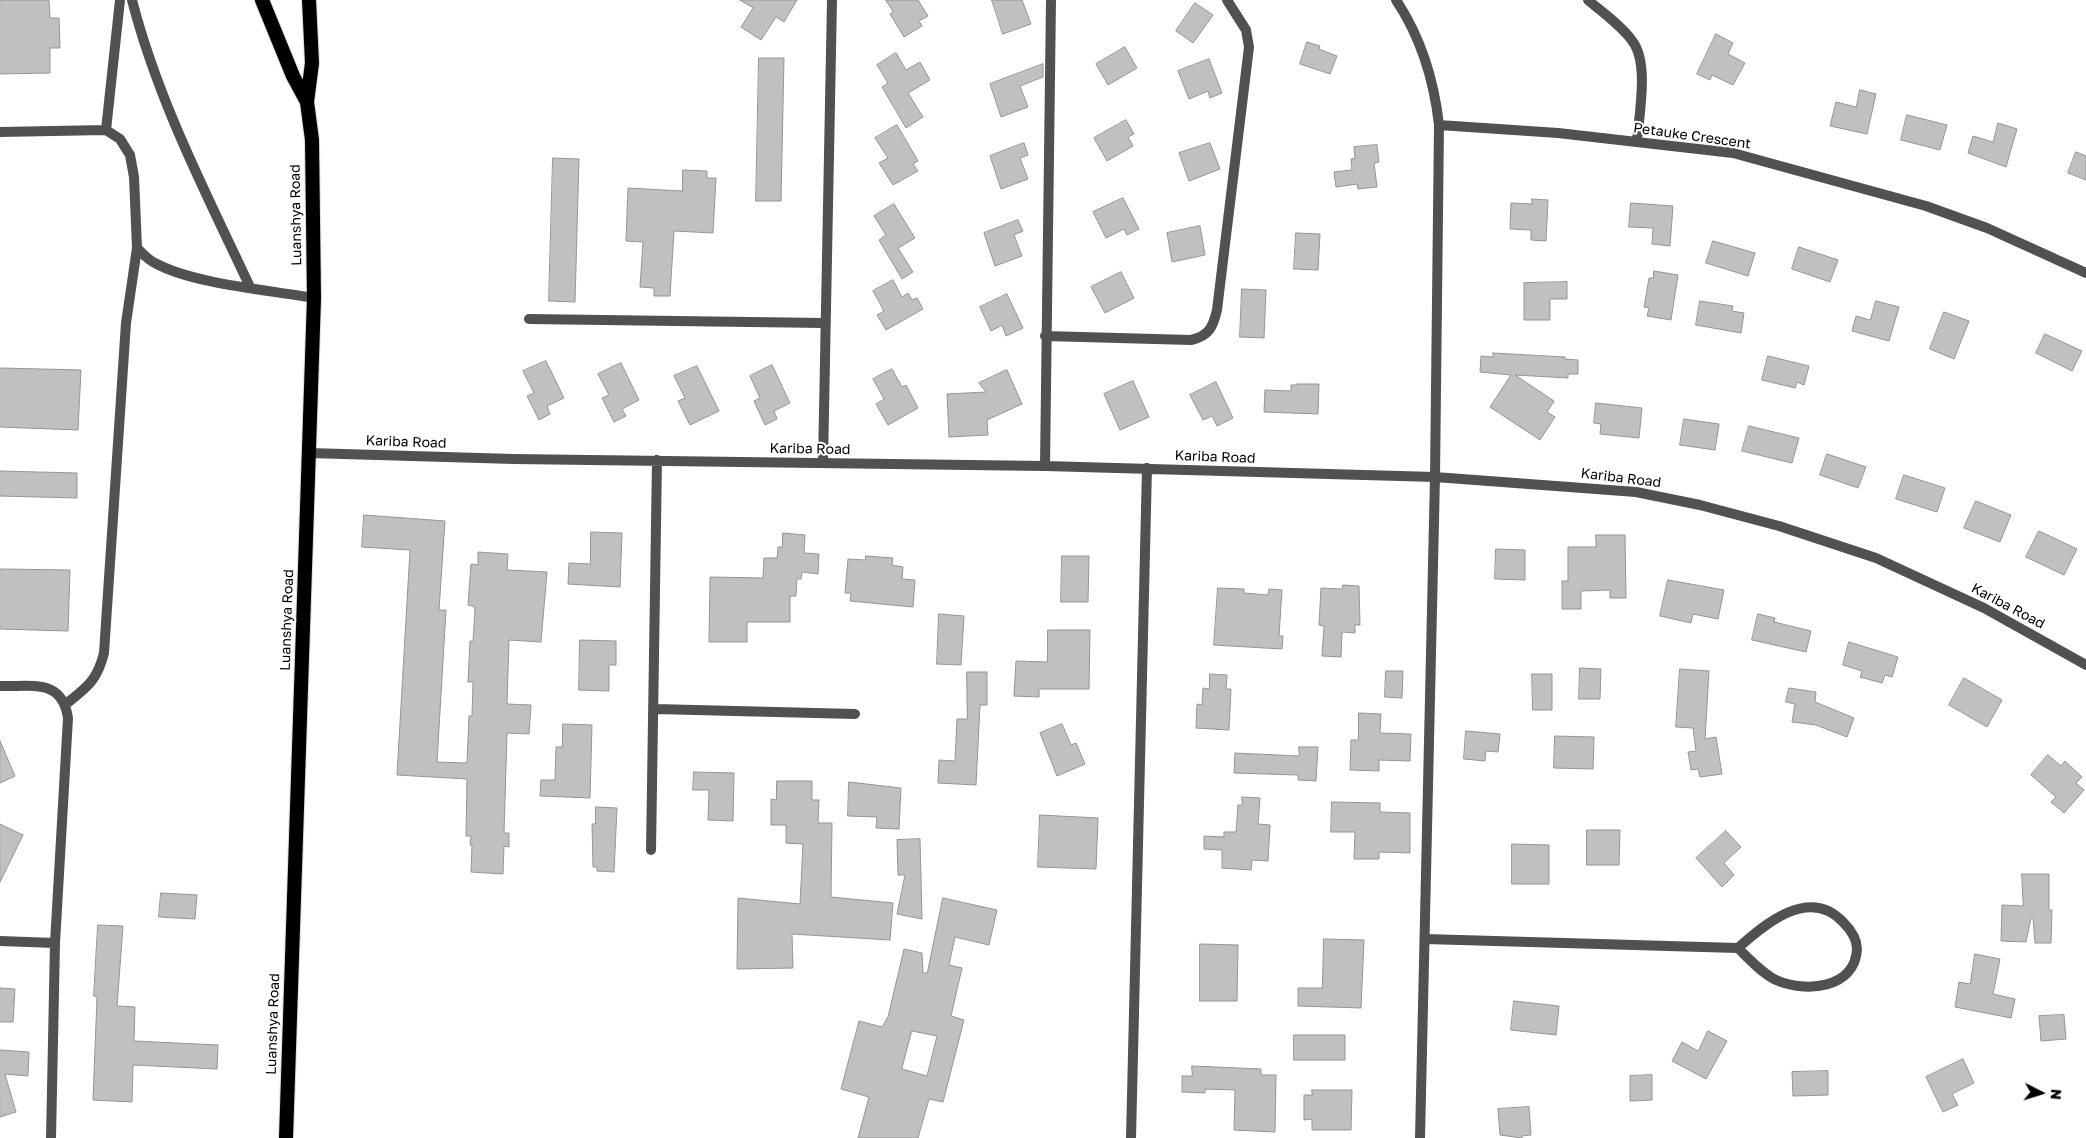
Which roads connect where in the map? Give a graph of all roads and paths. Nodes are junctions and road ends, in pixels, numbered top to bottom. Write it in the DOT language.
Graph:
graph roads {
  1 [pos="120,0"];
  2 [pos="132,0"];
  3 [pos="262,0"];
  4 [pos="309,0"];
  5 [pos="832,0"];
  6 [pos="1051,0"];
  7 [pos="1227,0"];
  8 [pos="1396,0"];
  9 [pos="1588,0"];
  10 [pos="307,102"];
  11 [pos="1439,126"];
  12 [pos="106,130"];
  13 [pos="0,132"];
  14 [pos="1637,141"];
  15 [pos="137,248"];
  16 [pos="2086,273"];
  17 [pos="250,287"];
  18 [pos="314,298"];
  19 [pos="529,319"];
  20 [pos="824,323"];
  21 [pos="1045,336"];
  22 [pos="309,454"];
  23 [pos="658,460"];
  24 [pos="822,463"];
  25 [pos="1045,466"];
  26 [pos="1147,468"];
  27 [pos="1435,477"];
  28 [pos="2086,665"];
  29 [pos="0,686"];
  30 [pos="66,704"];
  31 [pos="655,709"];
  32 [pos="855,714"];
  33 [pos="651,850"];
  34 [pos="1425,938"];
  35 [pos="0,941"];
  36 [pos="55,943"];
  37 [pos="1738,948"];
  38 [pos="51,1138"];
  39 [pos="286,1138"];
  40 [pos="1131,1138"];
  41 [pos="1420,1138"];
  1 -- 12 [label="street"];
  2 -- 17 [label="street"];
  3 -- 10 [label="highway, Luanshya Road"];
  4 -- 10 [label="highway, Luanshya Road"];
  5 -- 20 [label="street"];
  6 -- 21 [label="street"];
  7 -- 21 [label="street"];
  8 -- 11 [label="street"];
  9 -- 14 [label="street"];
  10 -- 18 [label="highway, Luanshya Road"];
  11 -- 14 [label="street, Petauke Crescent"];
  11 -- 27 [label="street"];
  12 -- 13 [label="street"];
  12 -- 15 [label="street"];
  14 -- 16 [label="street, Petauke Crescent"];
  15 -- 17 [label="street"];
  15 -- 30 [label="street"];
  17 -- 18 [label="street"];
  18 -- 22 [label="highway, Luanshya Road"];
  19 -- 20 [label="street"];
  20 -- 24 [label="street"];
  21 -- 25 [label="street"];
  22 -- 23 [label="street, Kariba Road"];
  22 -- 39 [label="highway, Luanshya Road"];
  23 -- 24 [label="street, Kariba Road"];
  23 -- 31 [label="street"];
  24 -- 25 [label="street, Kariba Road"];
  25 -- 26 [label="street, Kariba Road"];
  26 -- 27 [label="street, Kariba Road"];
  26 -- 40 [label="street"];
  27 -- 28 [label="street, Kariba Road"];
  27 -- 34 [label="street"];
  29 -- 30 [label="street"];
  30 -- 36 [label="street"];
  31 -- 32 [label="street"];
  31 -- 33 [label="street"];
  34 -- 37 [label="street"];
  34 -- 41 [label="street"];
  35 -- 36 [label="street"];
  36 -- 38 [label="street"];
  37 -- 37 [label="street"];
}
